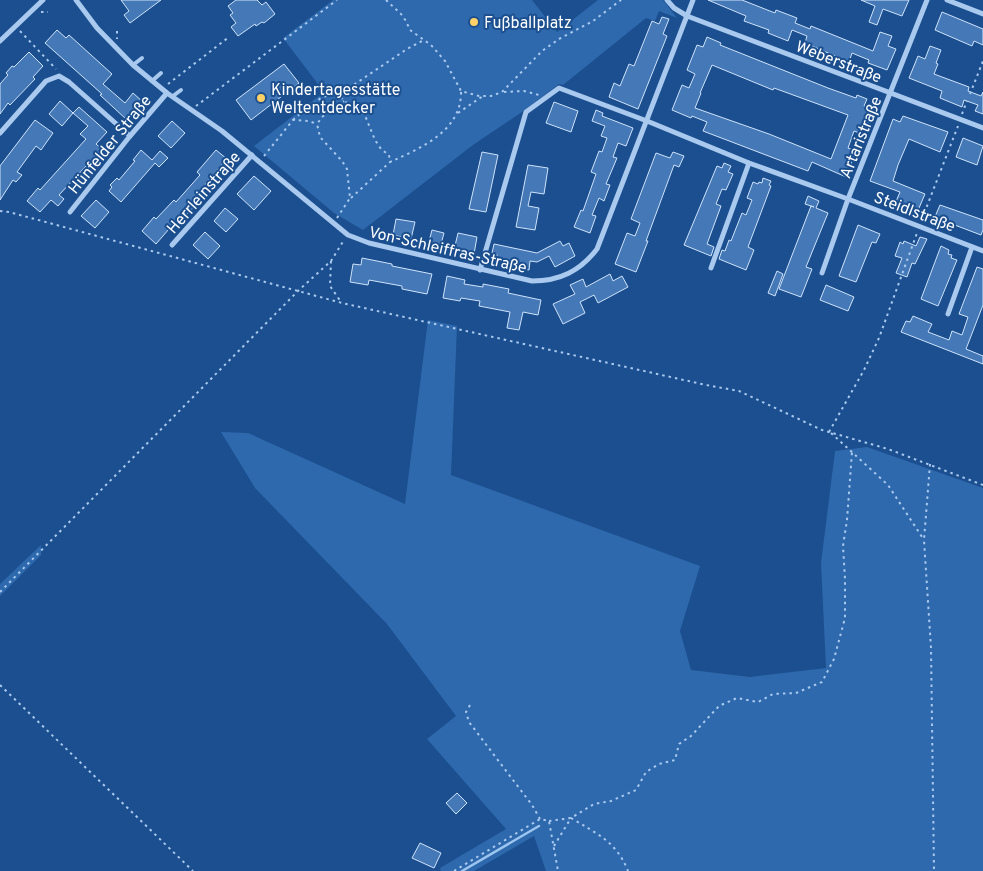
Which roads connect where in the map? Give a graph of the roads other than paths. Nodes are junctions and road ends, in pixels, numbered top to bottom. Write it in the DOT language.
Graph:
graph roads {
  1 [pos="43,0"];
  2 [pos="76,0"];
  3 [pos="668,0"];
  4 [pos="693,0"];
  5 [pos="927,0"];
  6 [pos="947,0"];
  7 [pos="983,14"];
  8 [pos="687,16"];
  9 [pos="0,41"];
  10 [pos="142,58"];
  11 [pos="133,65"];
  12 [pos="161,73"];
  13 [pos="152,81"];
  14 [pos="181,90"];
  15 [pos="167,93"];
  16 [pos="890,94"];
  17 [pos="173,96"];
  18 [pos="647,121"];
  19 [pos="983,128"];
  20 [pos="0,133"];
  21 [pos="130,136"];
  22 [pos="252,155"];
  23 [pos="749,163"];
  24 [pos="848,198"];
  25 [pos="70,212"];
  26 [pos="172,245"];
  27 [pos="972,247"];
  28 [pos="983,250"];
  29 [pos="711,268"];
  30 [pos="480,270"];
  31 [pos="822,273"];
  32 [pos="948,314"];
  1 -- 9 [label="street"];
  2 -- 11 [label="street, Von-Schleiffras-Straße"];
  3 -- 8 [label="street, Weberstraße"];
  4 -- 8 [label="street, Von-Schleiffras-Straße"];
  5 -- 16 [label="street, Artaristraße"];
  6 -- 7 [label="street"];
  8 -- 16 [label="street, Weberstraße"];
  8 -- 18 [label="street, Von-Schleiffras-Straße"];
  10 -- 11 [label="lane"];
  11 -- 13 [label="street, Von-Schleiffras-Straße"];
  12 -- 13 [label="lane"];
  13 -- 15 [label="street, Von-Schleiffras-Straße"];
  14 -- 17 [label="lane"];
  15 -- 17 [label="street, Von-Schleiffras-Straße"];
  15 -- 21 [label="street, Hünfelder Straße"];
  16 -- 19 [label="street, Weberstraße"];
  16 -- 24 [label="street, Artaristraße"];
  17 -- 22 [label="street, Von-Schleiffras-Straße"];
  18 -- 23 [label="street, Steidlstraße"];
  18 -- 30 [label="street, Von-Schleiffras-Straße"];
  18 -- 30 [label="street, Steidlstraße"];
  20 -- 21 [label="street"];
  21 -- 25 [label="street, Hünfelder Straße"];
  22 -- 26 [label="street, Herrleinstraße"];
  22 -- 30 [label="street, Von-Schleiffras-Straße"];
  23 -- 24 [label="street, Steidlstraße"];
  23 -- 29 [label="street"];
  24 -- 27 [label="street, Steidlstraße"];
  24 -- 31 [label="street, Steidlstraße"];
  27 -- 28 [label="street, Steidlstraße"];
  27 -- 32 [label="street, Steidlstraße"];
}
